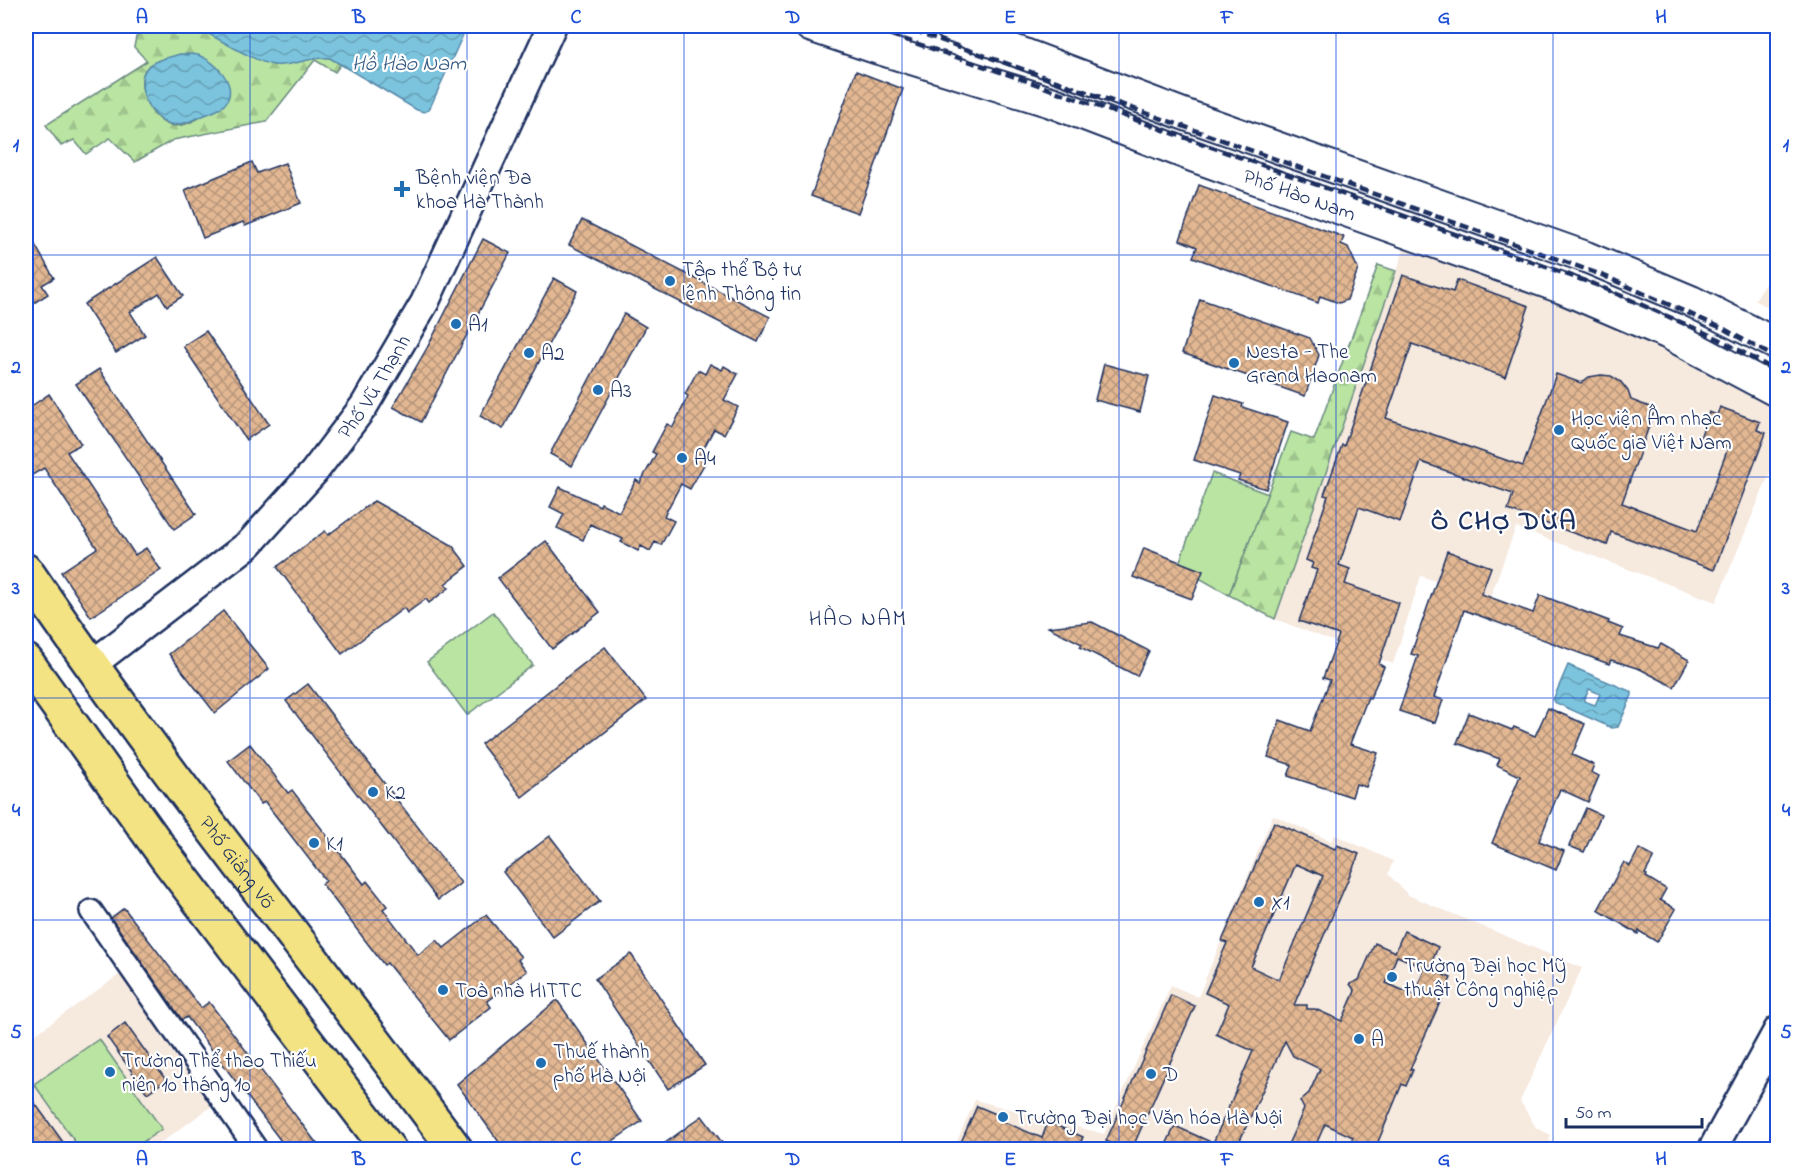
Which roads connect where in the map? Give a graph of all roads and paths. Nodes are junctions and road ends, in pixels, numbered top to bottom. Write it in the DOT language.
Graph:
graph roads {
  1 [pos="552,26"];
  2 [pos="810,26"];
  3 [pos="950,26"];
  4 [pos="884,37"];
  5 [pos="1208,122"];
  6 [pos="1196,157"];
  7 [pos="1517,232"];
  8 [pos="1503,267"];
  9 [pos="1778,345"];
  10 [pos="1778,392"];
  11 [pos="26,570"];
  12 [pos="90,666"];
  13 [pos="31,680"];
  14 [pos="91,911"];
  15 [pos="1778,1030"];
  16 [pos="257,1149"];
  17 [pos="389,1149"];
  18 [pos="456,1149"];
  19 [pos="1712,1149"];
  1 -- 12 [label="street, Phố Vũ Thạnh"];
  2 -- 4 [label="main road, Phố Hào Nam"];
  3 -- 5 [label="main road, Phố Hào Nam"];
  4 -- 6 [label="main road, Phố Hào Nam"];
  5 -- 6 [label="main road"];
  5 -- 7 [label="main road, Phố Hào Nam"];
  6 -- 8 [label="main road, Phố Hào Nam"];
  7 -- 8 [label="main road"];
  7 -- 9 [label="main road, Phố Hào Nam"];
  8 -- 10 [label="main road, Phố Hào Nam"];
  11 -- 12 [label="main road, Phố Giảng Võ"];
  12 -- 18 [label="main road, Phố Giảng Võ"];
  13 -- 17 [label="main road"];
  14 -- 16 [label="street"];
  15 -- 19 [label="street"];
}
